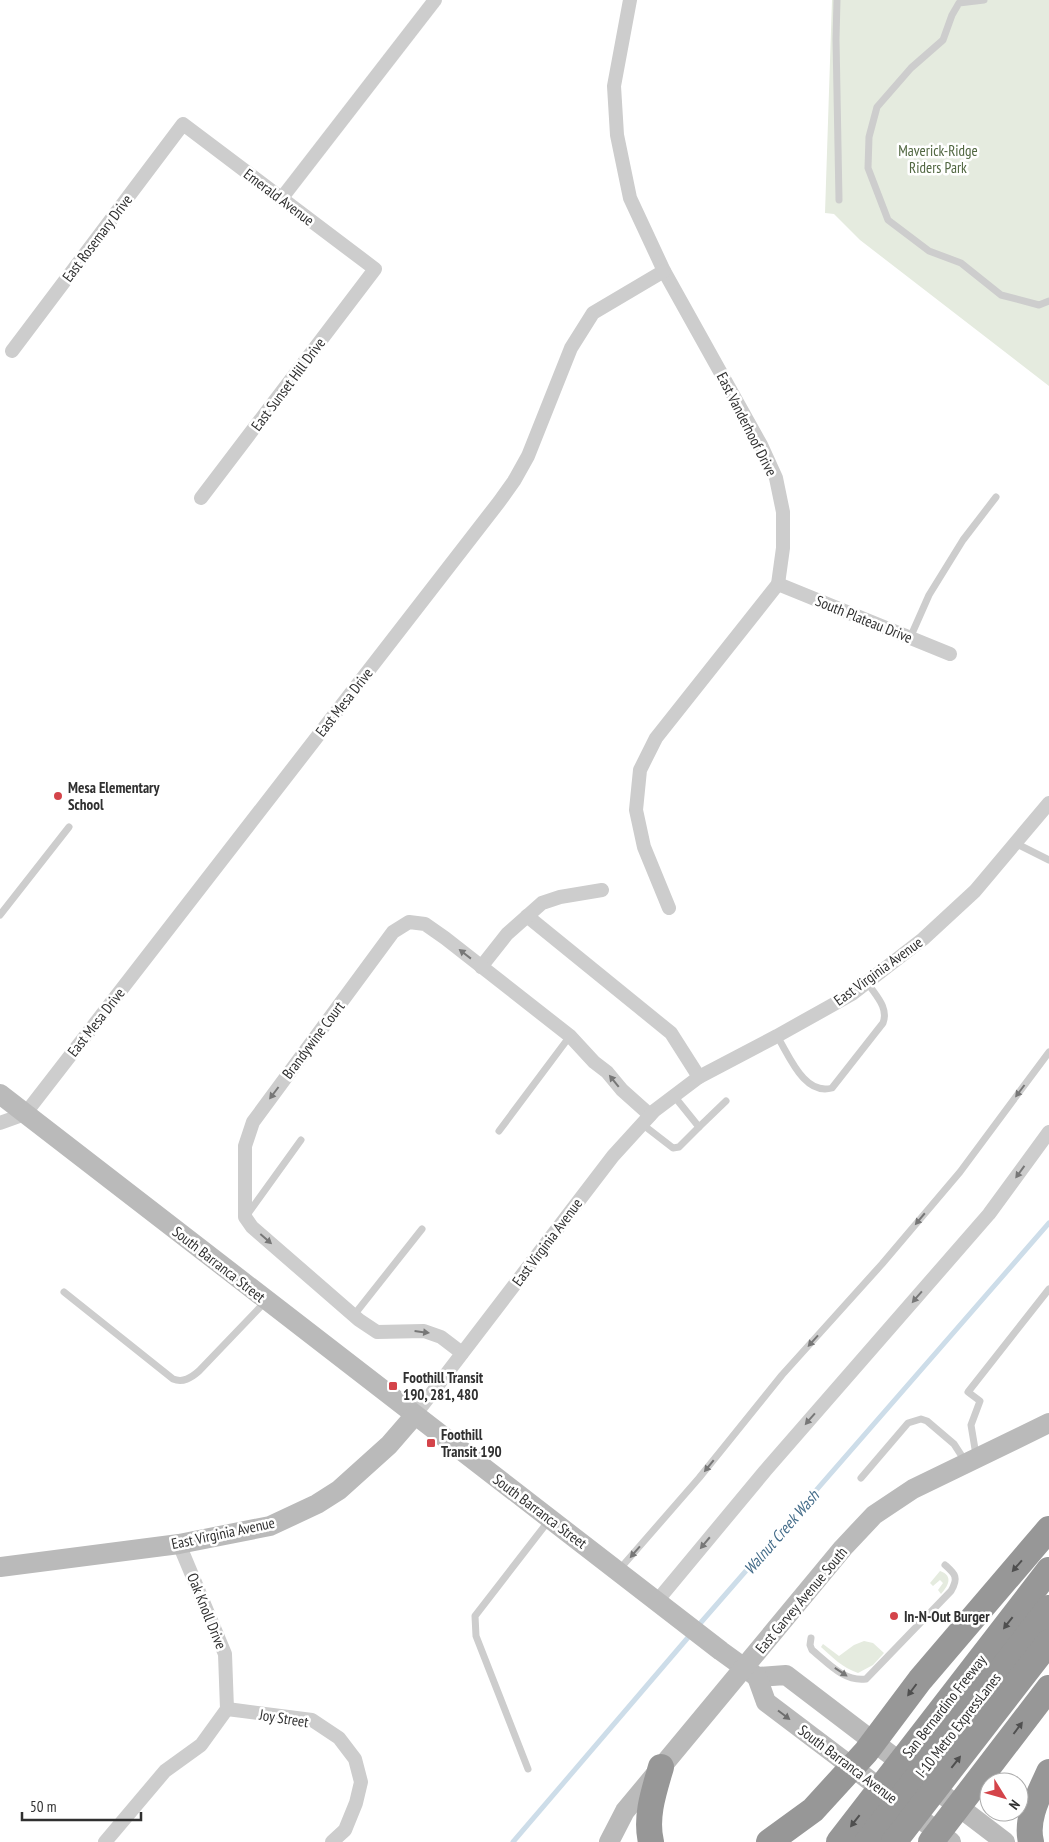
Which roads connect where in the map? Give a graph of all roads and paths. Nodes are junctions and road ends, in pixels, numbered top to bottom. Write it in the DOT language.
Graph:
graph roads {
  1 [pos="435,0"];
  2 [pos="630,0"];
  3 [pos="837,0"];
  4 [pos="984,0"];
  5 [pos="183,124"];
  6 [pos="281,199"];
  7 [pos="839,200"];
  8 [pos="375,269"];
  9 [pos="664,271"];
  10 [pos="1049,301"];
  11 [pos="12,351"];
  12 [pos="996,497"];
  13 [pos="201,498"];
  14 [pos="778,584"];
  15 [pos="910,638"];
  16 [pos="950,654"];
  17 [pos="1049,803"];
  18 [pos="70,827"];
  19 [pos="1015,843"];
  20 [pos="1049,860"];
  21 [pos="602,890"];
  22 [pos="669,908"];
  23 [pos="0,915"];
  24 [pos="527,916"];
  25 [pos="481,967"];
  26 [pos="867,982"];
  27 [pos="570,1036"];
  28 [pos="777,1036"];
  29 [pos="1049,1052"];
  30 [pos="699,1077"];
  31 [pos="0,1094"];
  32 [pos="674,1096"];
  33 [pos="726,1101"];
  34 [pos="25,1114"];
  35 [pos="646,1119"];
  36 [pos="0,1123"];
  37 [pos="699,1126"];
  38 [pos="499,1131"];
  39 [pos="1049,1132"];
  40 [pos="302,1140"];
  41 [pos="245,1217"];
  42 [pos="422,1229"];
  43 [pos="1049,1289"];
  44 [pos="64,1292"];
  45 [pos="266,1300"];
  46 [pos="354,1315"];
  47 [pos="462,1353"];
  48 [pos="414,1415"];
  49 [pos="1049,1423"];
  50 [pos="972,1461"];
  51 [pos="861,1478"];
  52 [pos="550,1519"];
  53 [pos="1049,1529"];
  54 [pos="179,1544"];
  55 [pos="945,1565"];
  56 [pos="0,1567"];
  57 [pos="1049,1570"];
  58 [pos="618,1571"];
  59 [pos="657,1601"];
  60 [pos="1049,1608"];
  61 [pos="811,1638"];
  62 [pos="1049,1642"];
  63 [pos="751,1672"];
  64 [pos="1049,1688"];
  65 [pos="226,1709"];
  66 [pos="661,1767"];
  67 [pos="528,1770"];
  68 [pos="1049,1772"];
  69 [pos="957,1809"];
  70 [pos="999,1838"];
  71 [pos="106,1842"];
  72 [pos="332,1842"];
  73 [pos="609,1842"];
  74 [pos="651,1842"];
  75 [pos="769,1842"];
  76 [pos="839,1842"];
  77 [pos="867,1842"];
  78 [pos="894,1842"];
  79 [pos="931,1842"];
  80 [pos="944,1842"];
  81 [pos="951,1842"];
  82 [pos="1031,1842"];
  1 -- 6 [label="street"];
  2 -- 9 [label="street, East Vanderhoof Drive"];
  3 -- 7 [label="lane"];
  4 -- 10 [label="lane"];
  5 -- 6 [label="street, Emerald Avenue"];
  5 -- 11 [label="street, East Rosemary Drive"];
  6 -- 8 [label="street, Emerald Avenue"];
  8 -- 13 [label="street, East Sunset Hill Drive"];
  9 -- 14 [label="street, East Vanderhoof Drive"];
  9 -- 34 [label="street, East Mesa Drive"];
  12 -- 15 [label="lane"];
  14 -- 15 [label="street, South Plateau Drive"];
  14 -- 22 [label="street"];
  15 -- 16 [label="street, South Plateau Drive"];
  17 -- 19 [label="street, East Virginia Avenue"];
  18 -- 23 [label="lane"];
  19 -- 20 [label="lane"];
  19 -- 26 [label="street, East Virginia Avenue"];
  21 -- 24 [label="street"];
  24 -- 25 [label="street"];
  24 -- 30 [label="street"];
  25 -- 27 [label="street, Brandywine Court"];
  25 -- 41 [label="street, Brandywine Court, one-way"];
  26 -- 28 [label="street, East Virginia Avenue"];
  26 -- 28 [label="lane"];
  35 -- 27 [label="street, Brandywine Court, one-way"];
  27 -- 38 [label="lane"];
  28 -- 30 [label="street, East Virginia Avenue"];
  29 -- 58 [label="lane, one-way"];
  30 -- 32 [label="street, East Virginia Avenue"];
  31 -- 34 [label="main road, South Barranca Street"];
  32 -- 35 [label="street, East Virginia Avenue"];
  32 -- 37 [label="lane"];
  33 -- 37 [label="lane"];
  34 -- 36 [label="street"];
  34 -- 45 [label="main road, South Barranca Street"];
  35 -- 37 [label="lane"];
  35 -- 47 [label="street, East Virginia Avenue"];
  39 -- 59 [label="street, one-way"];
  40 -- 41 [label="lane"];
  41 -- 46 [label="street, one-way"];
  42 -- 46 [label="lane"];
  43 -- 50 [label="lane"];
  44 -- 45 [label="lane"];
  45 -- 48 [label="main road, South Barranca Street"];
  46 -- 47 [label="street, one-way"];
  47 -- 48 [label="street, East Virginia Avenue"];
  48 -- 52 [label="main road, South Barranca Street"];
  48 -- 54 [label="main road, East Virginia Avenue"];
  49 -- 50 [label="main road, East Garvey Avenue South"];
  50 -- 51 [label="lane"];
  50 -- 63 [label="main road, East Garvey Avenue South"];
  52 -- 58 [label="main road, South Barranca Street"];
  52 -- 67 [label="lane"];
  53 -- 75 [label="highway, one-way"];
  54 -- 56 [label="main road, East Virginia Avenue"];
  54 -- 65 [label="street, Oak Knoll Drive"];
  61 -- 55 [label="lane, one-way"];
  57 -- 76 [label="highway, San Bernardino Freeway, one-way"];
  58 -- 59 [label="main road, South Barranca Street"];
  59 -- 63 [label="main road, South Barranca Street"];
  60 -- 77 [label="highway, I-10 Metro ExpressLanes"];
  78 -- 62 [label="highway, I-10 Metro ExpressLanes, one-way"];
  63 -- 66 [label="main road, East Garvey Avenue South"];
  63 -- 70 [label="main road"];
  63 -- 81 [label="main road, South Barranca Avenue, one-way"];
  69 -- 64 [label="highway, one-way"];
  65 -- 71 [label="street"];
  65 -- 72 [label="street, Joy Street"];
  66 -- 73 [label="main road, East Garvey Avenue South"];
  66 -- 74 [label="highway"];
  68 -- 82 [label="highway"];
  69 -- 79 [label="highway"];
  69 -- 80 [label="highway"];
}
